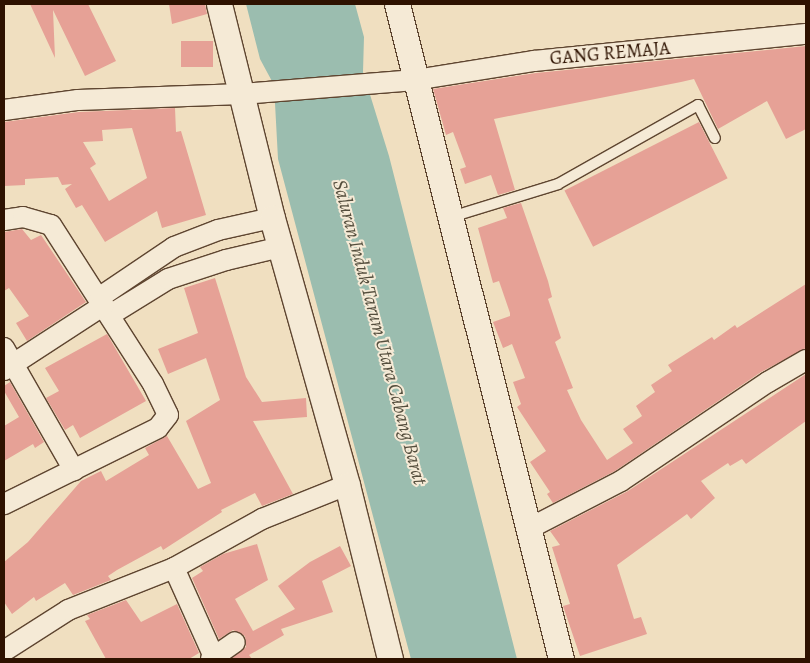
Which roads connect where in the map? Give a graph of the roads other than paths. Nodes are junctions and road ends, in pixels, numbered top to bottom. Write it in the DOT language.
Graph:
graph roads {
  1 [pos="219,4"];
  2 [pos="397,4"];
  3 [pos="806,34"];
  4 [pos="415,80"];
  5 [pos="242,94"];
  6 [pos="4,110"];
  7 [pos="714,138"];
  8 [pos="451,217"];
  9 [pos="272,218"];
  10 [pos="4,220"];
  11 [pos="218,230"];
  12 [pos="281,246"];
  13 [pos="158,257"];
  14 [pos="226,260"];
  15 [pos="168,280"];
  16 [pos="105,306"];
  17 [pos="806,360"];
  18 [pos="6,361"];
  19 [pos="74,470"];
  20 [pos="347,485"];
  21 [pos="4,504"];
  22 [pos="530,528"];
  23 [pos="174,568"];
  24 [pos="235,642"];
  25 [pos="4,651"];
  26 [pos="213,658"];
  27 [pos="390,659"];
  28 [pos="561,659"];
  1 -- 5 [label="street"];
  2 -- 4 [label="street"];
  3 -- 4 [label="street, GANG REMAJA"];
  4 -- 5 [label="street, GANG REMAJA"];
  4 -- 8 [label="street"];
  5 -- 6 [label="street, GANG REMAJA"];
  5 -- 9 [label="street"];
  7 -- 8 [label="lane"];
  8 -- 22 [label="street"];
  9 -- 11 [label="street"];
  9 -- 12 [label="street"];
  10 -- 16 [label="street"];
  11 -- 13 [label="street"];
  11 -- 14 [label="street"];
  12 -- 14 [label="street"];
  12 -- 20 [label="street"];
  13 -- 15 [label="street"];
  13 -- 16 [label="street"];
  14 -- 15 [label="street"];
  15 -- 16 [label="street"];
  16 -- 18 [label="street"];
  16 -- 19 [label="street"];
  17 -- 22 [label="street"];
  18 -- 19 [label="street"];
  19 -- 21 [label="street"];
  20 -- 23 [label="street"];
  20 -- 27 [label="street"];
  22 -- 28 [label="street"];
  23 -- 25 [label="street"];
  23 -- 26 [label="street"];
  24 -- 26 [label="street"];
}
